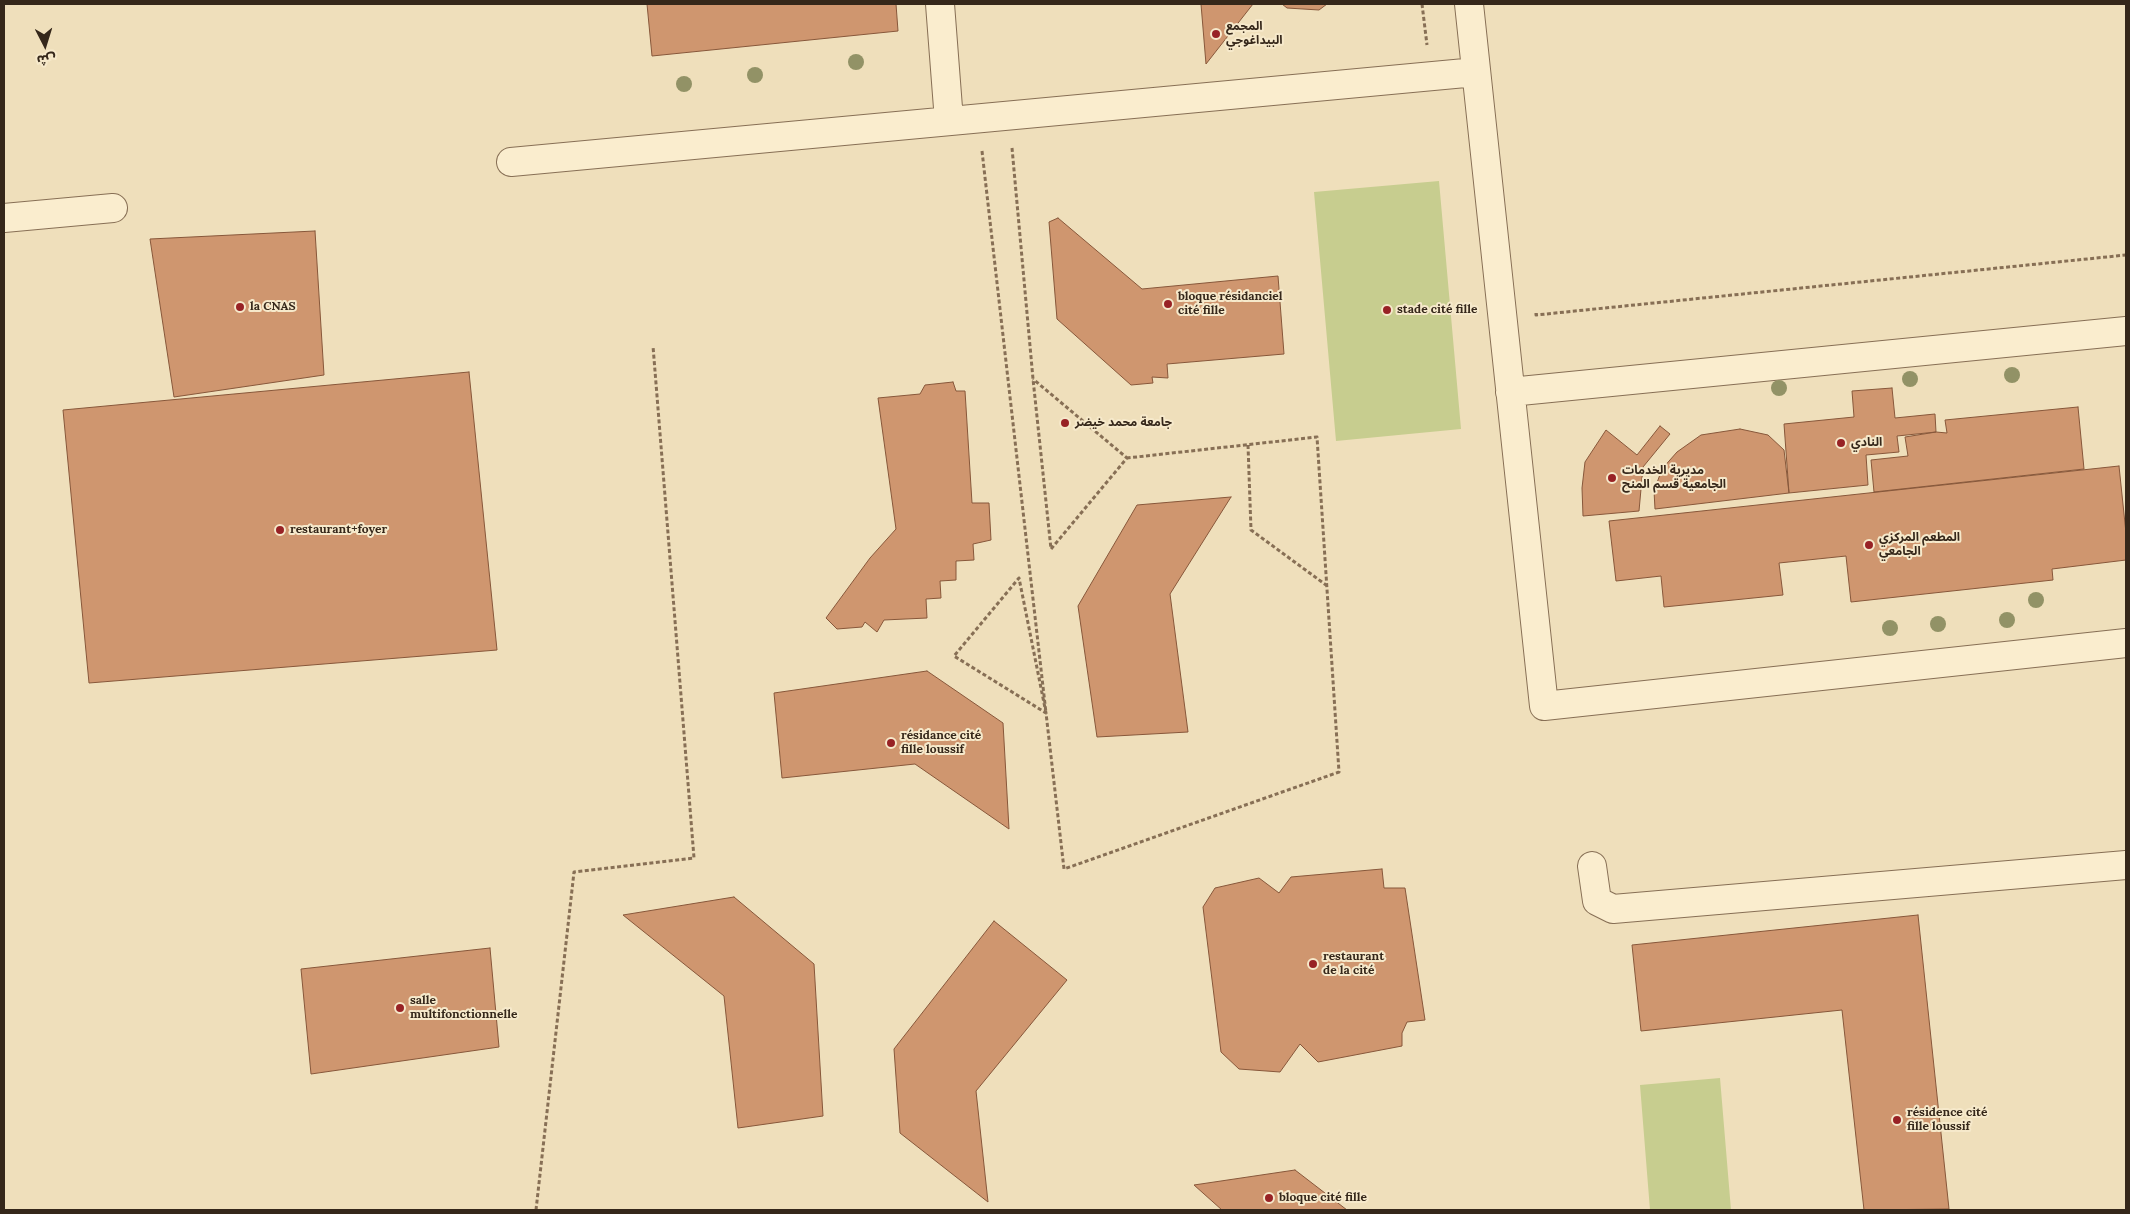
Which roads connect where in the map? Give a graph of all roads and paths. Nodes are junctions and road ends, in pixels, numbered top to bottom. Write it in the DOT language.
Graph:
graph roads {
  1 [pos="940,4"];
  2 [pos="1469,4"];
  3 [pos="1476,72"];
  4 [pos="1009,115"];
  5 [pos="978,118"];
  6 [pos="949,121"];
  7 [pos="511,162"];
  8 [pos="113,208"];
  9 [pos="4,218"];
  10 [pos="2126,255"];
  11 [pos="1535,305"];
  12 [pos="2126,331"];
  13 [pos="653,346"];
  14 [pos="1033,379"];
  15 [pos="1510,392"];
  16 [pos="1248,444"];
  17 [pos="1127,458"];
  18 [pos="1327,585"];
  19 [pos="2126,643"];
  20 [pos="1046,713"];
  21 [pos="2126,864"];
  22 [pos="1592,866"];
  23 [pos="536,1210"];
  1 -- 6 [label="street"];
  2 -- 3 [label="street"];
  3 -- 4 [label="street"];
  3 -- 15 [label="street"];
  4 -- 5 [label="street"];
  4 -- 14 [label="path"];
  5 -- 6 [label="street"];
  5 -- 20 [label="path"];
  6 -- 7 [label="street"];
  8 -- 9 [label="street"];
  10 -- 11 [label="path"];
  12 -- 15 [label="street"];
  13 -- 23 [label="path"];
  14 -- 17 [label="path"];
  14 -- 17 [label="path"];
  15 -- 19 [label="street"];
  16 -- 17 [label="path"];
  16 -- 18 [label="path"];
  16 -- 18 [label="path"];
  18 -- 20 [label="path"];
  20 -- 20 [label="path"];
  21 -- 22 [label="street"];
}
